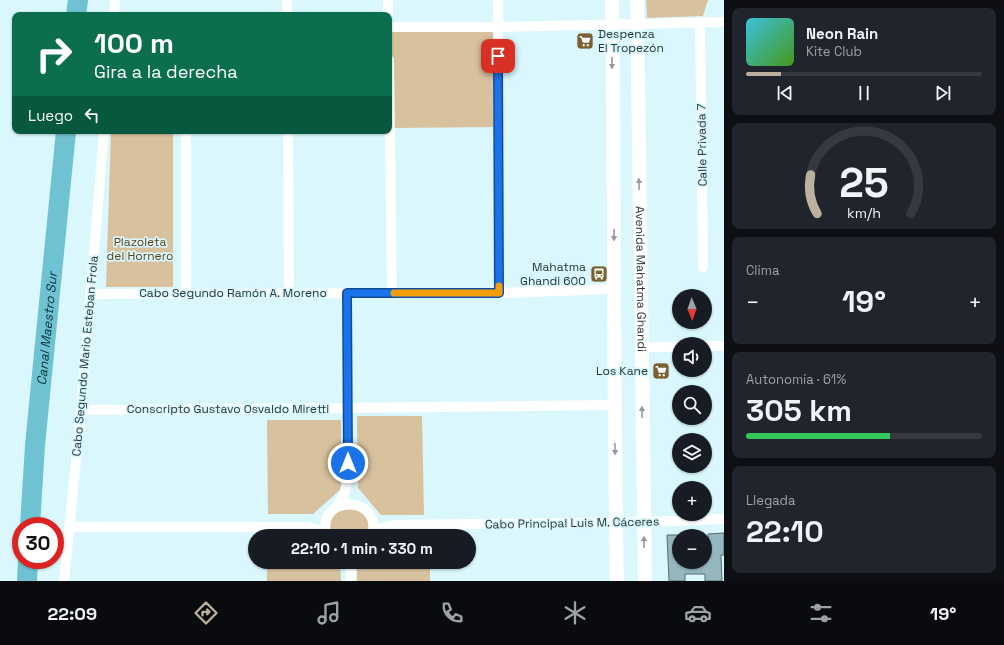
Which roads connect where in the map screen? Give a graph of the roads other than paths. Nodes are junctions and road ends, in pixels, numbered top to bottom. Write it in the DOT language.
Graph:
graph roads {
  1 [pos="116,0"];
  2 [pos="287,0"];
  3 [pos="388,0"];
  4 [pos="498,0"];
  5 [pos="612,0"];
  6 [pos="637,0"];
  7 [pos="114,12"];
  8 [pos="287,12"];
  9 [pos="388,12"];
  10 [pos="724,22"];
  11 [pos="700,23"];
  12 [pos="612,24"];
  13 [pos="638,24"];
  14 [pos="392,27"];
  15 [pos="498,27"];
  16 [pos="104,134"];
  17 [pos="186,134"];
  18 [pos="288,134"];
  19 [pos="390,134"];
  20 [pos="703,267"];
  21 [pos="615,289"];
  22 [pos="186,293"];
  23 [pos="347,293"];
  24 [pos="392,293"];
  25 [pos="499,293"];
  26 [pos="91,294"];
  27 [pos="289,294"];
  28 [pos="712,346"];
  29 [pos="724,346"];
  30 [pos="642,347"];
  31 [pos="672,347"];
  32 [pos="614,404"];
  33 [pos="348,408"];
  34 [pos="81,410"];
  35 [pos="348,477"];
  36 [pos="362,507"];
  37 [pos="333,510"];
  38 [pos="370,515"];
  39 [pos="724,519"];
  40 [pos="616,522"];
  41 [pos="644,522"];
  42 [pos="396,525"];
  43 [pos="69,527"];
  44 [pos="306,527"];
  45 [pos="315,529"];
  46 [pos="326,529"];
  47 [pos="373,529"];
  48 [pos="381,529"];
  49 [pos="64,581"];
  50 [pos="617,581"];
  51 [pos="644,581"];
  1 -- 7 [label="street"];
  2 -- 8 [label="street"];
  3 -- 9 [label="street"];
  4 -- 15 [label="street"];
  5 -- 12 [label="main road"];
  6 -- 13 [label="main road, Avenida Mahatma Ghandi"];
  10 -- 11 [label="street"];
  11 -- 13 [label="street"];
  11 -- 20 [label="street, Calle Privada 7"];
  12 -- 13 [label="street"];
  12 -- 15 [label="street"];
  12 -- 21 [label="main road, one-way"];
  30 -- 13 [label="main road, Avenida Mahatma Ghandi, one-way"];
  14 -- 15 [label="street"];
  15 -- 25 [label="street"];
  16 -- 26 [label="street, Cabo Segundo Mario Esteban Frola"];
  17 -- 22 [label="street"];
  18 -- 27 [label="street"];
  19 -- 24 [label="street"];
  21 -- 25 [label="street, Cabo Segundo Ramón A. Moreno"];
  21 -- 32 [label="main road"];
  22 -- 26 [label="street, Cabo Segundo Ramón A. Moreno"];
  22 -- 27 [label="street, Cabo Segundo Ramón A. Moreno"];
  23 -- 24 [label="street, Cabo Segundo Ramón A. Moreno"];
  23 -- 27 [label="street, Cabo Segundo Ramón A. Moreno"];
  23 -- 33 [label="street"];
  24 -- 25 [label="street, Cabo Segundo Ramón A. Moreno"];
  26 -- 34 [label="street, Cabo Segundo Mario Esteban Frola"];
  28 -- 29 [label="street"];
  30 -- 31 [label="street"];
  41 -- 30 [label="main road, Avenida Mahatma Ghandi, one-way"];
  32 -- 33 [label="street, Conscripto Gustavo Osvaldo Miretti"];
  32 -- 40 [label="main road, one-way"];
  33 -- 34 [label="street, Conscripto Gustavo Osvaldo Miretti"];
  33 -- 35 [label="street"];
  34 -- 43 [label="street, Cabo Segundo Mario Esteban Frola"];
  35 -- 36 [label="street"];
  35 -- 37 [label="street"];
  36 -- 37 [label="street"];
  36 -- 38 [label="street"];
  37 -- 44 [label="street"];
  37 -- 46 [label="street"];
  38 -- 42 [label="street, Cabo Principal Luis M. Cáceres"];
  38 -- 47 [label="street"];
  39 -- 41 [label="street, Cabo Principal Luis M. Cáceres"];
  40 -- 41 [label="street, Cabo Principal Luis M. Cáceres"];
  40 -- 42 [label="street, Cabo Principal Luis M. Cáceres"];
  40 -- 50 [label="main road"];
  51 -- 41 [label="main road, Avenida Mahatma Ghandi, one-way"];
  42 -- 48 [label="street, Cabo Principal Luis M. Cáceres"];
  43 -- 44 [label="street"];
  43 -- 49 [label="street, Cabo Segundo Mario Esteban Frola"];
  44 -- 45 [label="street"];
}
